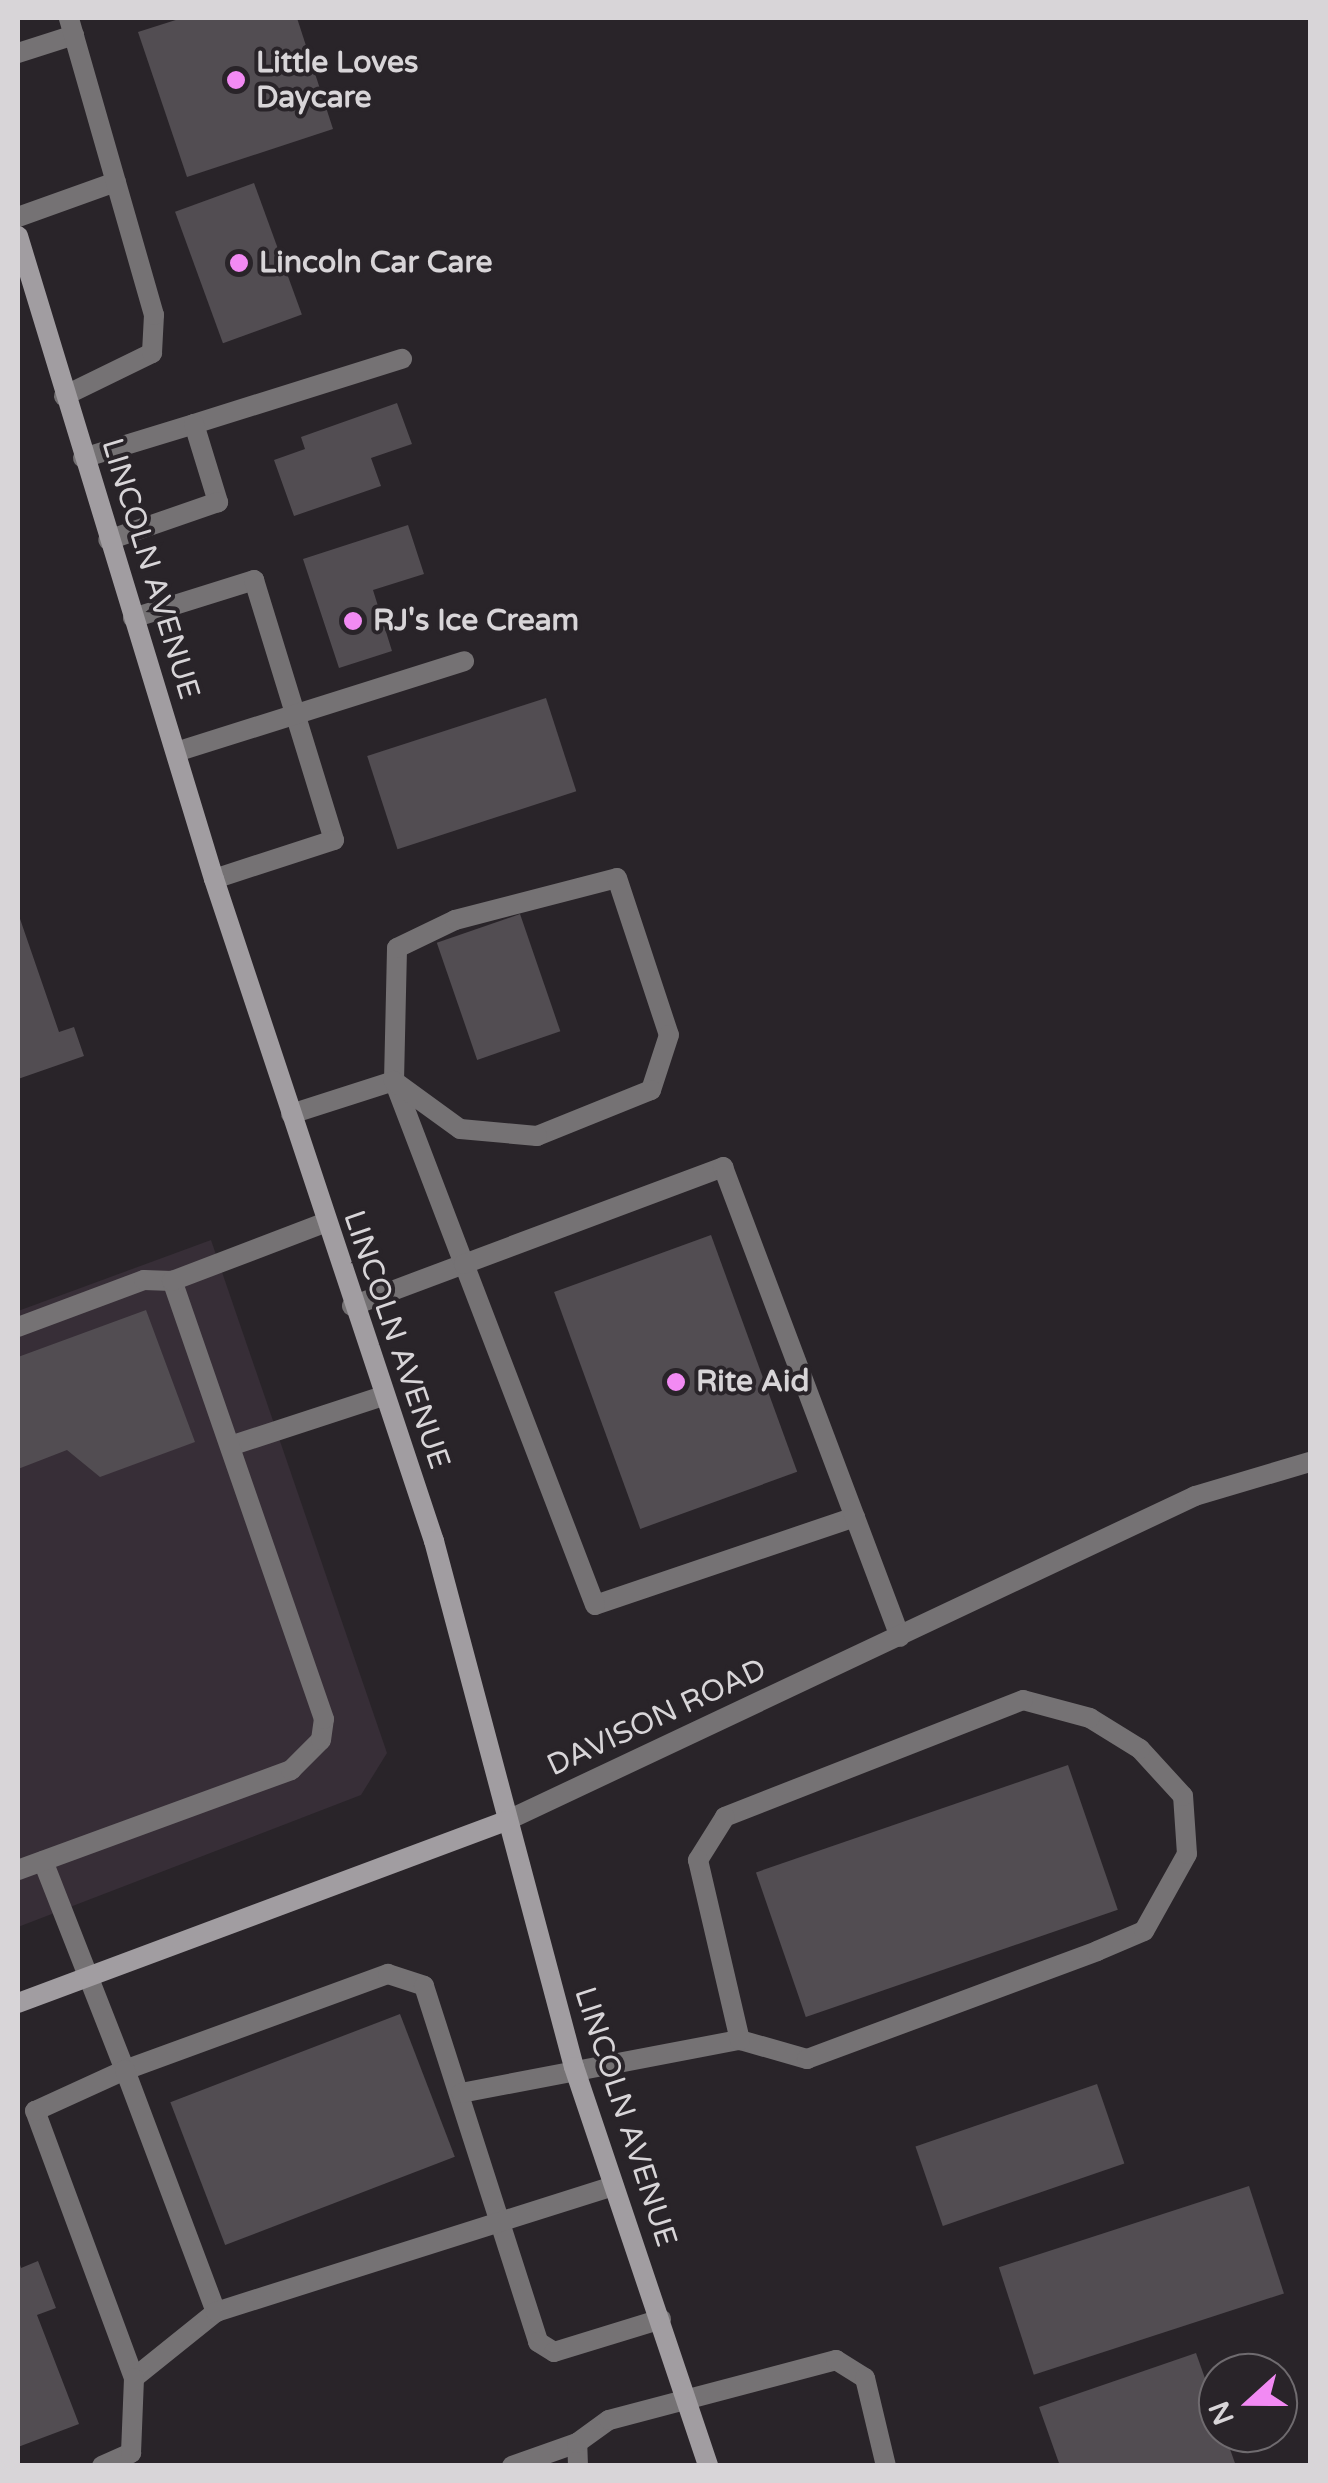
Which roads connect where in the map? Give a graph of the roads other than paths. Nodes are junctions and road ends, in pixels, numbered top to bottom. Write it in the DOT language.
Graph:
graph roads {
  1 [pos="72,26"];
  2 [pos="18,53"];
  3 [pos="116,182"];
  4 [pos="18,217"];
  5 [pos="18,236"];
  6 [pos="402,359"];
  7 [pos="64,396"];
  8 [pos="194,424"];
  9 [pos="83,458"];
  10 [pos="108,540"];
  11 [pos="133,618"];
  12 [pos="464,660"];
  13 [pos="296,714"];
  14 [pos="176,752"];
  15 [pos="214,879"];
  16 [pos="394,1081"];
  17 [pos="291,1114"];
  18 [pos="324,1223"];
  19 [pos="464,1264"];
  20 [pos="172,1281"];
  21 [pos="352,1306"];
  22 [pos="18,1327"];
  23 [pos="384,1396"];
  24 [pos="230,1446"];
  25 [pos="1310,1462"];
  26 [pos="855,1517"];
  27 [pos="900,1638"];
  28 [pos="506,1821"];
  29 [pos="43,1861"];
  30 [pos="18,1870"];
  31 [pos="83,1978"];
  32 [pos="18,2003"];
  33 [pos="740,2040"];
  34 [pos="574,2068"];
  35 [pos="125,2070"];
  36 [pos="462,2094"];
  37 [pos="613,2186"];
  38 [pos="500,2218"];
  39 [pos="216,2312"];
  40 [pos="661,2319"];
  41 [pos="134,2378"];
  42 [pos="685,2394"];
  43 [pos="577,2443"];
  44 [pos="102,2466"];
  45 [pos="512,2466"];
  46 [pos="578,2466"];
  47 [pos="708,2466"];
  48 [pos="886,2466"];
  1 -- 2 [label="street"];
  1 -- 3 [label="street"];
  3 -- 4 [label="street"];
  3 -- 7 [label="street"];
  5 -- 7 [label="street, LINCOLN AVENUE"];
  6 -- 8 [label="street"];
  7 -- 9 [label="street, LINCOLN AVENUE"];
  8 -- 9 [label="street"];
  8 -- 10 [label="street"];
  9 -- 10 [label="street, LINCOLN AVENUE"];
  10 -- 11 [label="street, LINCOLN AVENUE"];
  11 -- 13 [label="street"];
  11 -- 14 [label="street, LINCOLN AVENUE"];
  12 -- 13 [label="street"];
  13 -- 14 [label="street"];
  13 -- 15 [label="street"];
  14 -- 15 [label="street, LINCOLN AVENUE"];
  15 -- 17 [label="street, LINCOLN AVENUE"];
  16 -- 16 [label="street"];
  16 -- 17 [label="street"];
  16 -- 19 [label="street"];
  17 -- 18 [label="street, LINCOLN AVENUE"];
  18 -- 20 [label="street"];
  18 -- 21 [label="street, LINCOLN AVENUE"];
  19 -- 21 [label="street"];
  19 -- 26 [label="street"];
  19 -- 26 [label="street"];
  20 -- 22 [label="street"];
  20 -- 24 [label="street"];
  21 -- 23 [label="street, LINCOLN AVENUE"];
  23 -- 24 [label="street"];
  23 -- 28 [label="street, LINCOLN AVENUE"];
  24 -- 29 [label="street"];
  25 -- 27 [label="street, DAVISON ROAD"];
  26 -- 27 [label="street"];
  27 -- 28 [label="street, DAVISON ROAD"];
  28 -- 31 [label="street, DAVISON ROAD"];
  28 -- 34 [label="street, LINCOLN AVENUE"];
  29 -- 30 [label="street"];
  29 -- 31 [label="street"];
  31 -- 32 [label="street, DAVISON ROAD"];
  31 -- 35 [label="street"];
  33 -- 33 [label="street"];
  33 -- 34 [label="street"];
  34 -- 36 [label="street"];
  34 -- 37 [label="street, LINCOLN AVENUE"];
  35 -- 36 [label="street"];
  35 -- 39 [label="street"];
  35 -- 41 [label="street"];
  36 -- 38 [label="street"];
  37 -- 38 [label="street"];
  37 -- 40 [label="street, LINCOLN AVENUE"];
  38 -- 39 [label="street"];
  38 -- 40 [label="street"];
  39 -- 41 [label="street"];
  40 -- 42 [label="street, LINCOLN AVENUE"];
  41 -- 44 [label="street"];
  42 -- 43 [label="street"];
  42 -- 47 [label="street, LINCOLN AVENUE"];
  42 -- 48 [label="street"];
  43 -- 45 [label="street"];
  43 -- 46 [label="street"];
}
